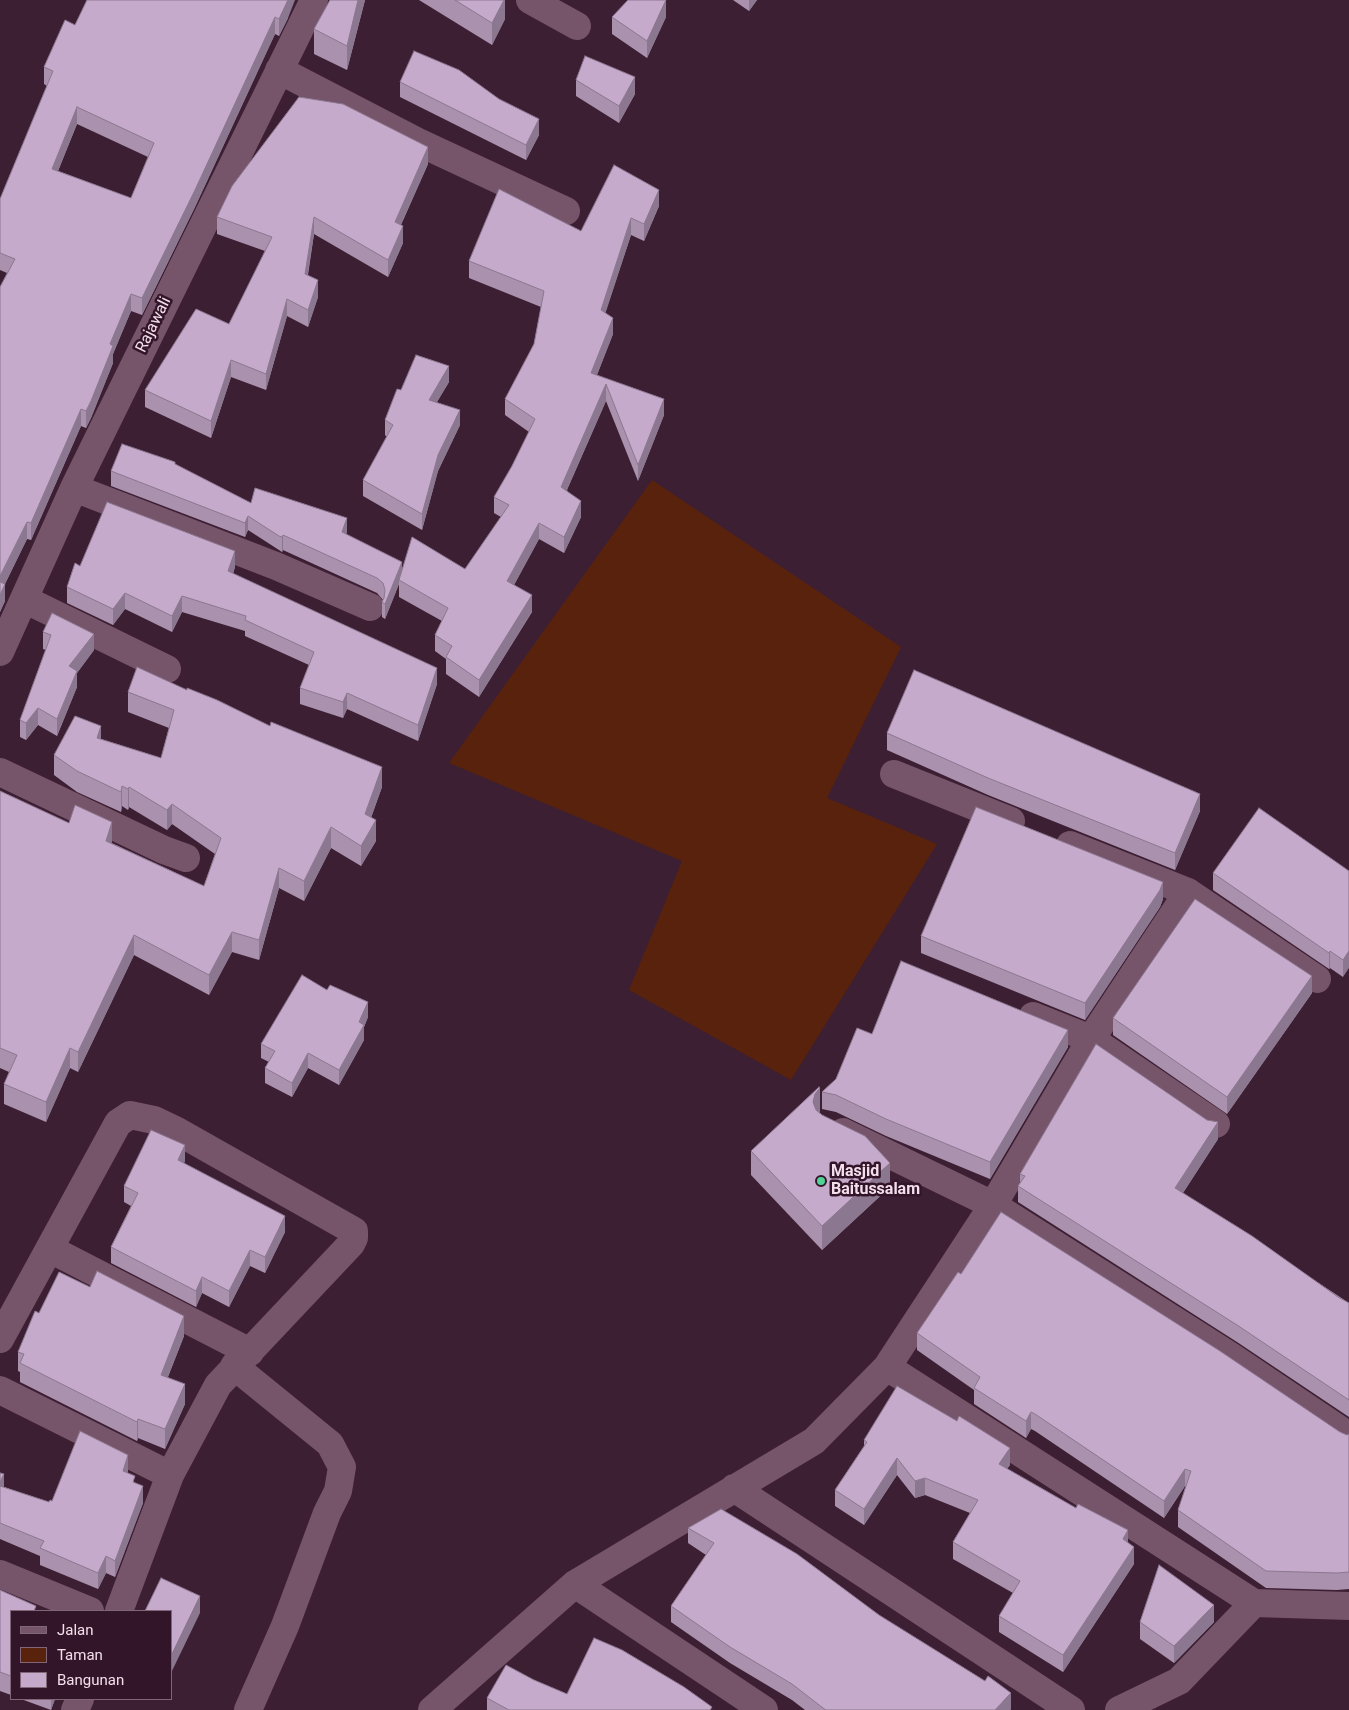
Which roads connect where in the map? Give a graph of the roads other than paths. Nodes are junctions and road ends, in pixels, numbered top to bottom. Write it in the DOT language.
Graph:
graph roads {
  1 [pos="314,0"];
  2 [pos="530,0"];
  3 [pos="577,26"];
  4 [pos="279,70"];
  5 [pos="566,211"];
  6 [pos="74,488"];
  7 [pos="24,599"];
  8 [pos="370,607"];
  9 [pos="0,652"];
  10 [pos="167,669"];
  11 [pos="0,772"];
  12 [pos="894,774"];
  13 [pos="186,858"];
  14 [pos="1188,892"];
  15 [pos="1317,979"];
  16 [pos="1010,1006"];
  17 [pos="1090,1039"];
  18 [pos="1216,1124"];
  19 [pos="829,1126"];
  20 [pos="993,1204"];
  21 [pos="50,1249"];
  22 [pos="0,1339"];
  23 [pos="242,1359"];
  24 [pos="887,1367"];
  25 [pos="0,1390"];
  26 [pos="1349,1436"];
  27 [pos="170,1475"];
  28 [pos="734,1488"];
  29 [pos="0,1574"];
  30 [pos="575,1584"];
  31 [pos="1254,1603"];
  32 [pos="1349,1606"];
  33 [pos="88,1610"];
  34 [pos="119,1610"];
  35 [pos="444,1706"];
  36 [pos="248,1710"];
  37 [pos="764,1710"];
  38 [pos="1071,1710"];
  39 [pos="1119,1710"];
  1 -- 4 [label="street, Rajawali"];
  2 -- 3 [label="street"];
  4 -- 5 [label="street"];
  4 -- 6 [label="street, Rajawali"];
  6 -- 7 [label="street, Rajawali"];
  6 -- 8 [label="street"];
  7 -- 9 [label="street, Rajawali"];
  7 -- 10 [label="street"];
  11 -- 13 [label="street"];
  12 -- 14 [label="street"];
  14 -- 15 [label="street"];
  14 -- 17 [label="street"];
  16 -- 17 [label="street"];
  17 -- 18 [label="street"];
  17 -- 20 [label="street"];
  19 -- 20 [label="street"];
  20 -- 24 [label="street"];
  20 -- 26 [label="street"];
  21 -- 22 [label="street"];
  21 -- 23 [label="street"];
  21 -- 23 [label="street"];
  23 -- 27 [label="street"];
  23 -- 36 [label="street"];
  24 -- 28 [label="street"];
  24 -- 31 [label="street"];
  25 -- 27 [label="street"];
  27 -- 34 [label="street"];
  28 -- 30 [label="street"];
  28 -- 38 [label="street"];
  29 -- 33 [label="street"];
  30 -- 35 [label="street"];
  30 -- 37 [label="street"];
  31 -- 32 [label="street"];
  31 -- 39 [label="street"];
}
